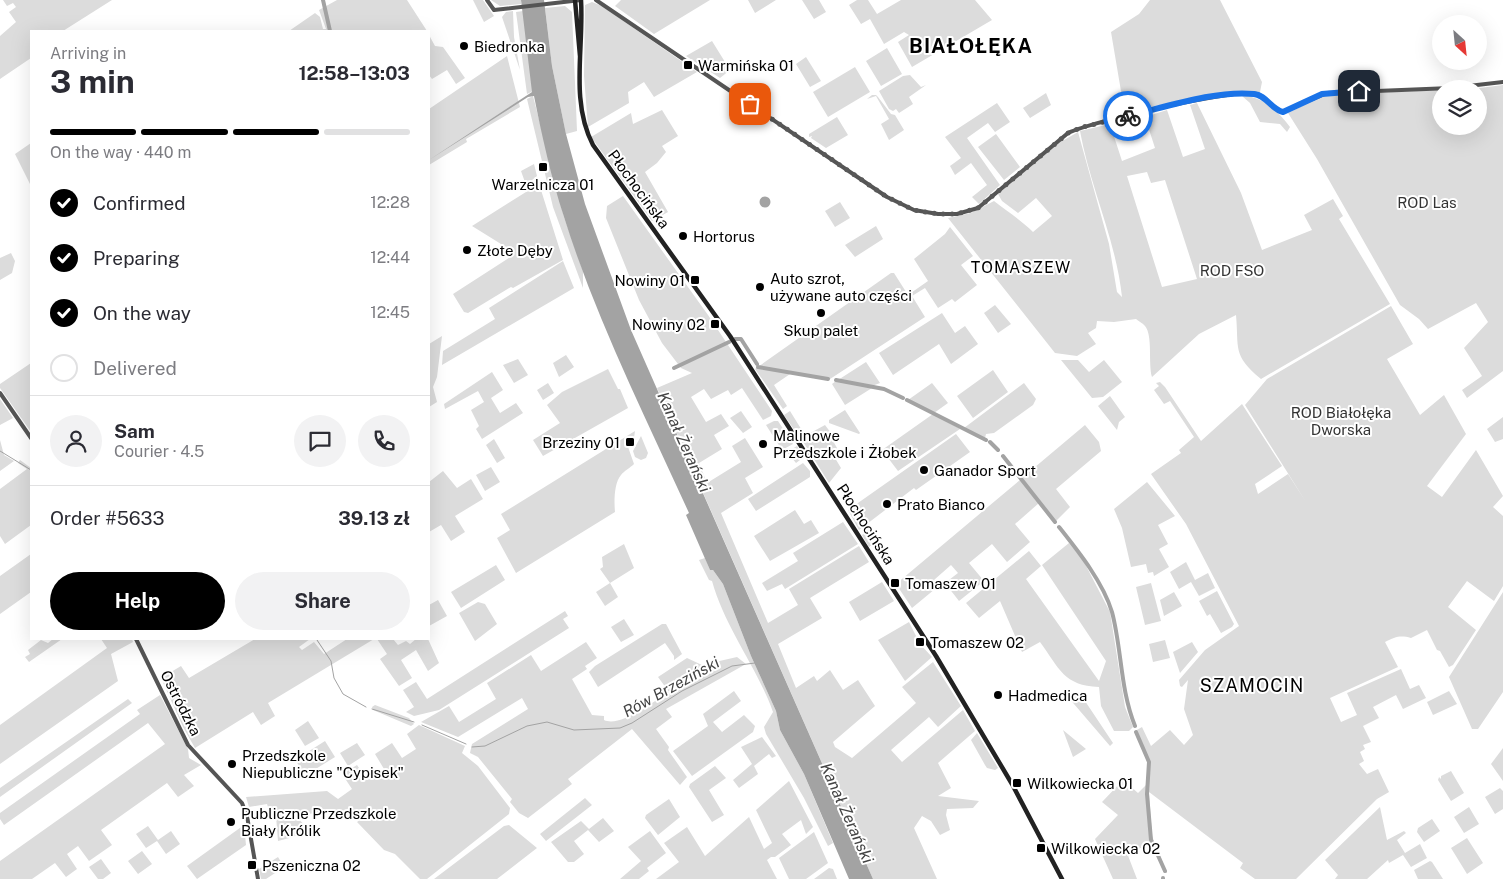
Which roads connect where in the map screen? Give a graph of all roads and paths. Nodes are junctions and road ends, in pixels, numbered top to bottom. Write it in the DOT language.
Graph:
graph roads {
  1 [pos="487,0"];
  2 [pos="575,0"];
  3 [pos="581,0"];
  4 [pos="596,0"];
  5 [pos="580,59"];
  6 [pos="1503,82"];
  7 [pos="0,393"];
  8 [pos="30,437"];
  9 [pos="136,640"];
  10 [pos="258,879"];
  11 [pos="1062,879"];
  1 -- 2 [label="street"];
  2 -- 3 [label="street"];
  2 -- 5 [label="main road, Płochocińska"];
  3 -- 5 [label="main road, Płochocińska"];
  4 -- 6 [label="street"];
  5 -- 11 [label="main road, Płochocińska"];
  7 -- 8 [label="street"];
  9 -- 10 [label="street, Ostródzka"];
}
